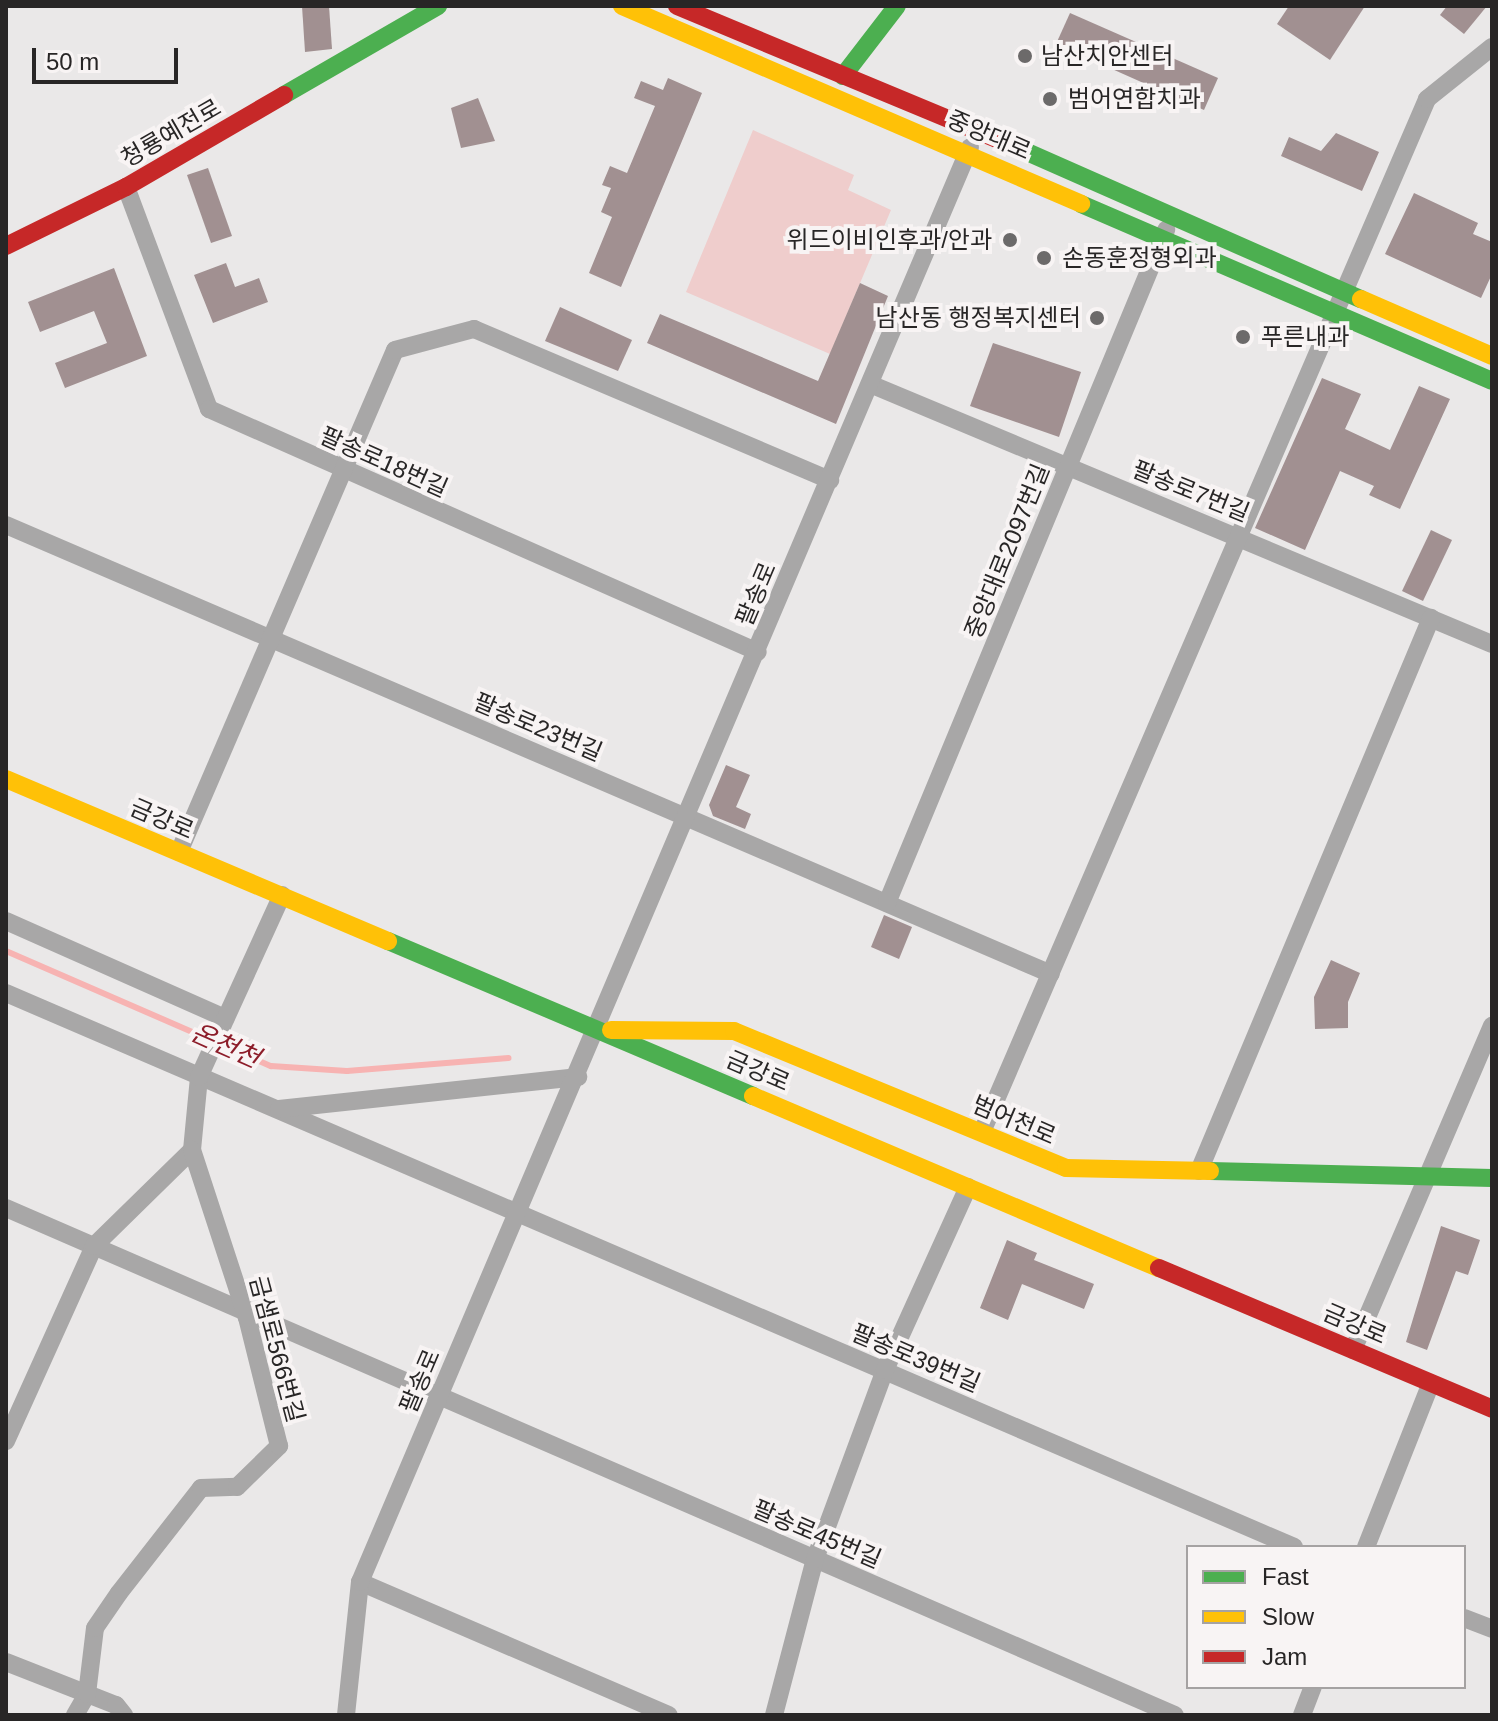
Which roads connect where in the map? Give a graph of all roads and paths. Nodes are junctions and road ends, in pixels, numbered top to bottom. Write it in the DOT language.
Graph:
graph roads {
  1 [pos="438,6"];
  2 [pos="622,6"];
  3 [pos="677,6"];
  4 [pos="897,6"];
  5 [pos="1492,47"];
  6 [pos="843,76"];
  7 [pos="977,130"];
  8 [pos="968,152"];
  9 [pos="126,187"];
  10 [pos="1172,216"];
  11 [pos="1163,238"];
  12 [pos="6,246"];
  13 [pos="1343,293"];
  14 [pos="1335,312"];
  15 [pos="1492,356"];
  16 [pos="1492,381"];
  17 [pos="870,384"];
  18 [pos="1068,466"];
  19 [pos="342,472"];
  20 [pos="830,480"];
  21 [pos="6,525"];
  22 [pos="1240,537"];
  23 [pos="1431,618"];
  24 [pos="271,638"];
  25 [pos="1492,644"];
  26 [pos="758,652"];
  27 [pos="6,779"];
  28 [pos="688,818"];
  29 [pos="179,852"];
  30 [pos="282,895"];
  31 [pos="887,903"];
  32 [pos="6,921"];
  33 [pos="1051,974"];
  34 [pos="6,993"];
  35 [pos="223,1022"];
  36 [pos="1492,1025"];
  37 [pos="599,1030"];
  38 [pos="203,1069"];
  39 [pos="578,1077"];
  40 [pos="278,1109"];
  41 [pos="982,1132"];
  42 [pos="192,1150"];
  43 [pos="1199,1171"];
  44 [pos="1427,1178"];
  45 [pos="1492,1178"];
  46 [pos="968,1187"];
  47 [pos="6,1208"];
  48 [pos="519,1214"];
  49 [pos="94,1246"];
  50 [pos="247,1318"];
  51 [pos="1353,1350"];
  52 [pos="885,1370"];
  53 [pos="1431,1383"];
  54 [pos="439,1399"];
  55 [pos="1492,1409"];
  56 [pos="7,1438"];
  57 [pos="1289,1545"];
  58 [pos="1367,1545"];
  59 [pos="815,1559"];
  60 [pos="360,1582"];
  61 [pos="1466,1619"];
  62 [pos="1492,1629"];
  63 [pos="6,1662"];
  64 [pos="1312,1689"];
  65 [pos="87,1694"];
  66 [pos="75,1715"];
  67 [pos="124,1715"];
  68 [pos="346,1715"];
  69 [pos="669,1715"];
  70 [pos="774,1715"];
  71 [pos="1175,1715"];
  72 [pos="1302,1715"];
  1 -- 9 [label="main road, 청룡예전로"];
  2 -- 8 [label="main road, 중앙대로"];
  3 -- 6 [label="main road, 중앙대로"];
  4 -- 6 [label="main road"];
  5 -- 13 [label="street"];
  6 -- 7 [label="main road, 중앙대로"];
  7 -- 8 [label="street, 팔송로"];
  7 -- 10 [label="main road, 중앙대로"];
  8 -- 11 [label="main road, 중앙대로"];
  8 -- 17 [label="street, 팔송로"];
  9 -- 12 [label="main road, 청룡예전로"];
  9 -- 19 [label="street, 팔송로18번길"];
  10 -- 11 [label="street, 중앙대로2097번길"];
  10 -- 13 [label="main road, 중앙대로"];
  11 -- 14 [label="main road, 중앙대로"];
  11 -- 18 [label="street, 중앙대로2097번길"];
  13 -- 14 [label="street"];
  13 -- 15 [label="main road, 중앙대로"];
  14 -- 16 [label="main road, 중앙대로"];
  14 -- 22 [label="street"];
  17 -- 18 [label="street, 팔송로7번길"];
  17 -- 20 [label="street, 팔송로"];
  18 -- 22 [label="street, 팔송로7번길"];
  18 -- 31 [label="street, 중앙대로2097번길"];
  19 -- 20 [label="street"];
  19 -- 24 [label="street"];
  19 -- 26 [label="street, 팔송로18번길"];
  20 -- 26 [label="street, 팔송로"];
  21 -- 24 [label="street, 팔송로23번길"];
  22 -- 23 [label="street, 팔송로7번길"];
  22 -- 33 [label="street"];
  23 -- 25 [label="street, 팔송로7번길"];
  23 -- 43 [label="street"];
  24 -- 28 [label="street, 팔송로23번길"];
  24 -- 29 [label="street"];
  26 -- 28 [label="street, 팔송로"];
  27 -- 29 [label="main road, 금강로"];
  28 -- 31 [label="street, 팔송로23번길"];
  28 -- 37 [label="street, 팔송로"];
  29 -- 30 [label="main road, 금강로"];
  30 -- 35 [label="street"];
  30 -- 37 [label="main road, 금강로"];
  31 -- 33 [label="street, 팔송로23번길"];
  32 -- 35 [label="street"];
  33 -- 41 [label="street"];
  34 -- 38 [label="street, 팔송로39번길"];
  35 -- 38 [label="street"];
  36 -- 44 [label="street"];
  37 -- 39 [label="street, 팔송로"];
  37 -- 41 [label="main road, 범어천로"];
  37 -- 46 [label="main road, 금강로"];
  38 -- 40 [label="street, 팔송로39번길"];
  38 -- 42 [label="street"];
  39 -- 40 [label="street"];
  39 -- 48 [label="street, 팔송로"];
  40 -- 48 [label="street, 팔송로39번길"];
  41 -- 43 [label="main road, 범어천로"];
  42 -- 49 [label="street"];
  42 -- 50 [label="street, 금샘로566번길"];
  43 -- 44 [label="main road, 범어천로"];
  44 -- 45 [label="main road, 범어천로"];
  44 -- 51 [label="street"];
  46 -- 51 [label="main road, 금강로"];
  46 -- 52 [label="street"];
  47 -- 49 [label="street, 팔송로45번길"];
  48 -- 52 [label="street, 팔송로39번길"];
  48 -- 54 [label="street, 팔송로"];
  49 -- 50 [label="street, 팔송로45번길"];
  49 -- 56 [label="street"];
  50 -- 54 [label="street, 팔송로45번길"];
  50 -- 65 [label="street, 금샘로566번길"];
  51 -- 53 [label="main road, 금강로"];
  52 -- 57 [label="street, 팔송로39번길"];
  52 -- 59 [label="street"];
  53 -- 55 [label="main road, 금강로"];
  53 -- 58 [label="street"];
  54 -- 59 [label="street, 팔송로45번길"];
  54 -- 60 [label="street, 팔송로"];
  59 -- 70 [label="street"];
  59 -- 71 [label="street, 팔송로45번길"];
  60 -- 68 [label="street, 팔송로"];
  60 -- 69 [label="street"];
  61 -- 62 [label="street"];
  63 -- 65 [label="street"];
  64 -- 72 [label="street"];
  65 -- 66 [label="street, 금샘로566번길"];
  65 -- 67 [label="street"];
}
